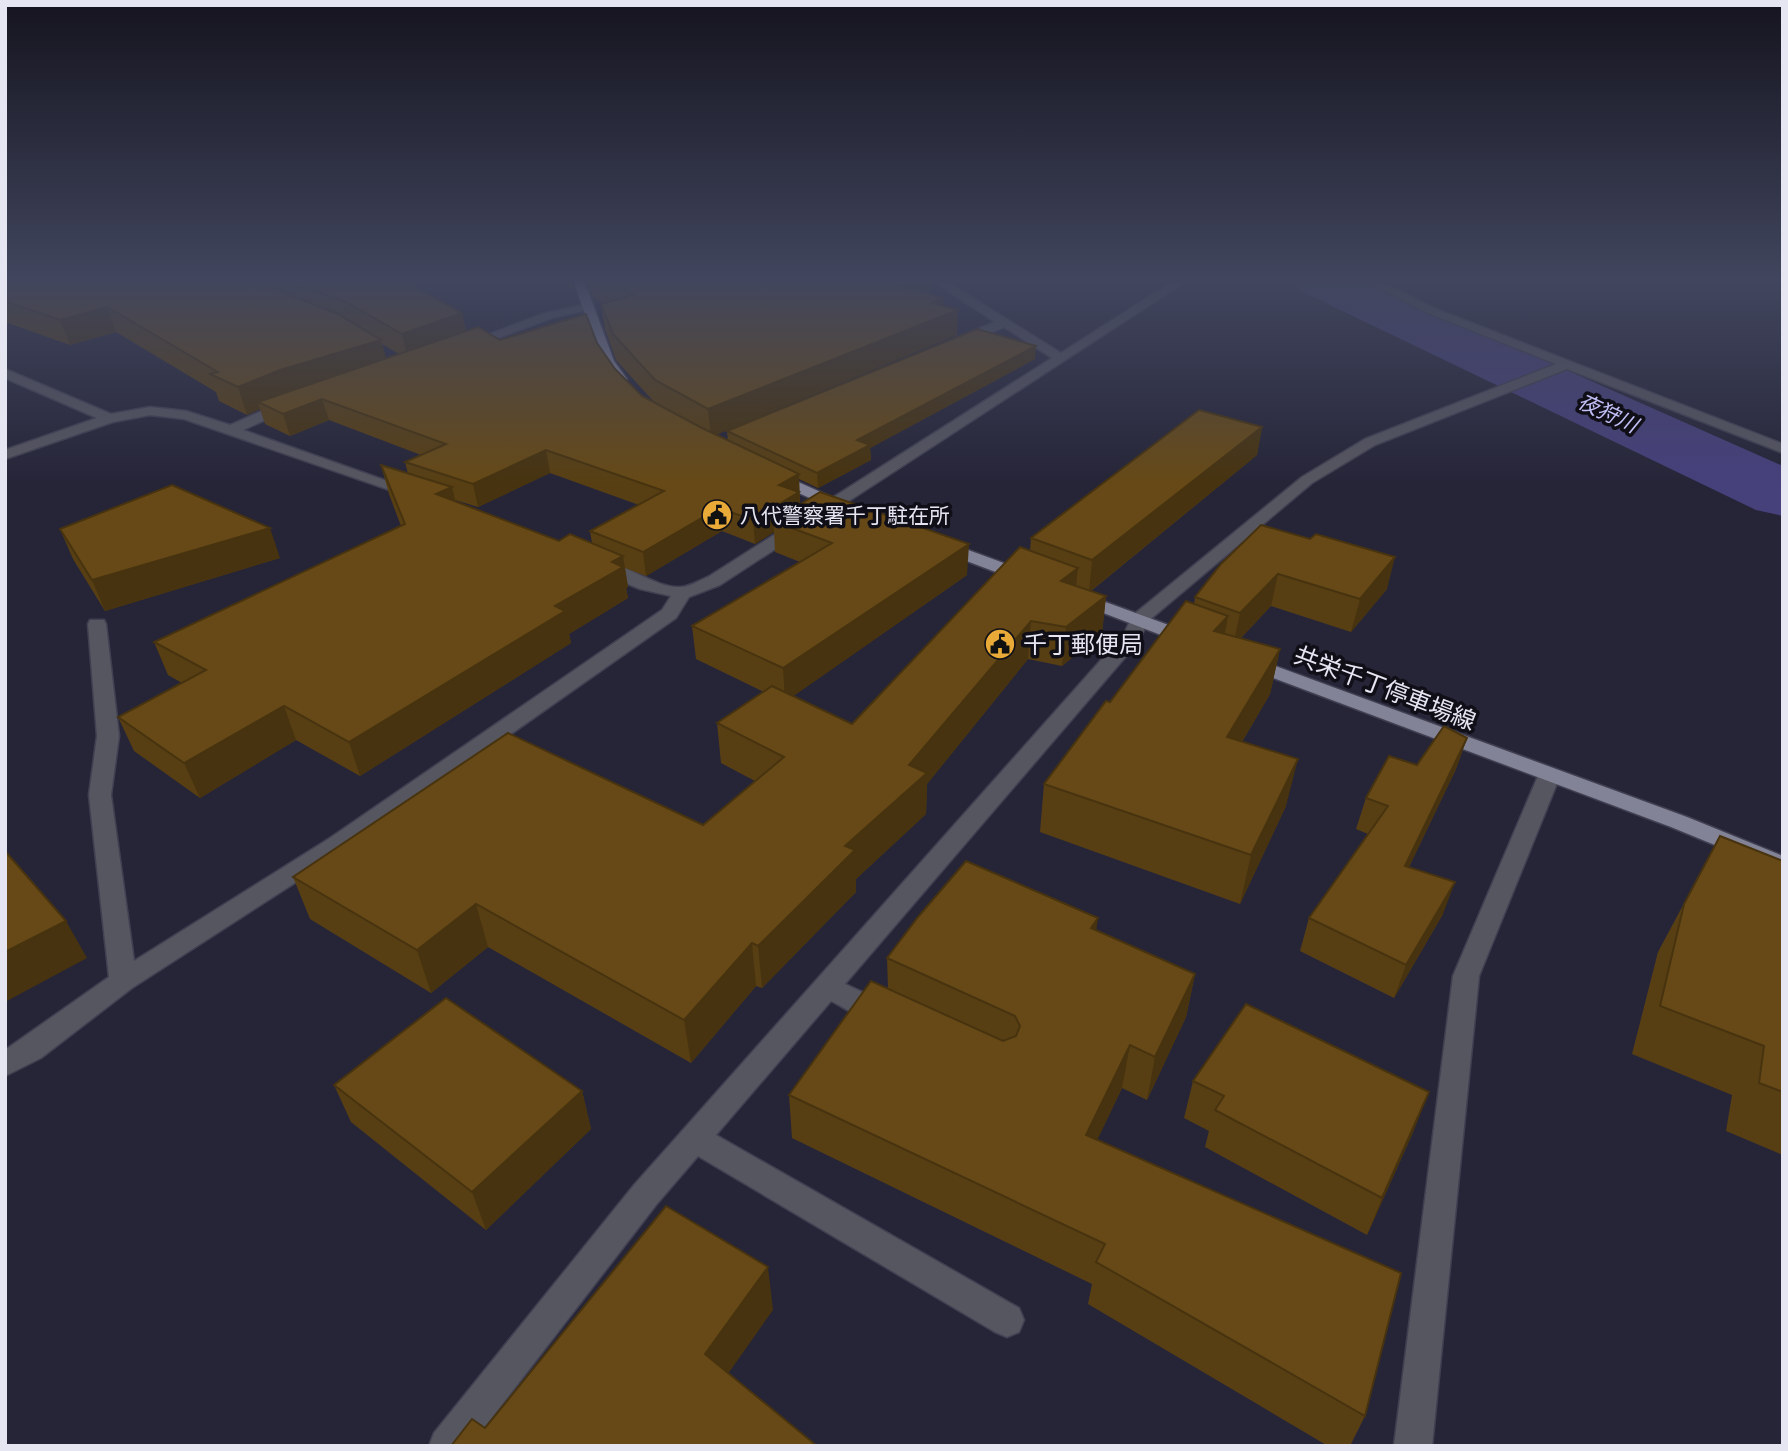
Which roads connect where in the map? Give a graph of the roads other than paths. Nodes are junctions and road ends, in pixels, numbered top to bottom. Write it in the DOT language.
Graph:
graph roads {
  1 [pos="603,348"];
  2 [pos="943,348"];
  3 [pos="1044,348"];
  4 [pos="1074,348"];
  5 [pos="1519,348"];
  6 [pos="940,349"];
  7 [pos="1059,357"];
  8 [pos="1562,366"];
  9 [pos="5,373"];
  10 [pos="634,394"];
  11 [pos="306,398"];
  12 [pos="110,418"];
  13 [pos="229,431"];
  14 [pos="1783,449"];
  15 [pos="5,455"];
  16 [pos="760,469"];
  17 [pos="425,497"];
  18 [pos="833,504"];
  19 [pos="859,513"];
  20 [pos="922,538"];
  21 [pos="586,560"];
  22 [pos="1037,581"];
  23 [pos="1062,591"];
  24 [pos="682,593"];
  25 [pos="1139,620"];
  26 [pos="97,624"];
  27 [pos="1203,645"];
  28 [pos="1228,654"];
  29 [pos="1549,776"];
  30 [pos="1783,865"];
  31 [pos="123,981"];
  32 [pos="827,987"];
  33 [pos="901,1022"];
  34 [pos="5,1064"];
  35 [pos="695,1138"];
  36 [pos="1007,1320"];
  37 [pos="447,1446"];
  38 [pos="1413,1446"];
  1 -- 10 [label="main road"];
  2 -- 6 [label="street"];
  3 -- 7 [label="street"];
  4 -- 7 [label="street"];
  5 -- 8 [label="street"];
  7 -- 18 [label="street"];
  8 -- 14 [label="street"];
  8 -- 25 [label="street"];
  9 -- 12 [label="street"];
  11 -- 13 [label="street"];
  12 -- 13 [label="street"];
  12 -- 15 [label="street"];
  13 -- 17 [label="street"];
  16 -- 18 [label="main road"];
  18 -- 19 [label="main road"];
  18 -- 24 [label="street"];
  20 -- 22 [label="main road"];
  21 -- 24 [label="street"];
  23 -- 25 [label="main road"];
  24 -- 31 [label="street"];
  25 -- 27 [label="main road"];
  25 -- 32 [label="street"];
  26 -- 31 [label="street"];
  28 -- 29 [label="main road, 共栄千丁停車場線"];
  29 -- 30 [label="main road, 共栄千丁停車場線"];
  29 -- 38 [label="street"];
  31 -- 34 [label="street"];
  32 -- 33 [label="street"];
  32 -- 35 [label="street"];
  35 -- 36 [label="street"];
  35 -- 37 [label="street"];
}
